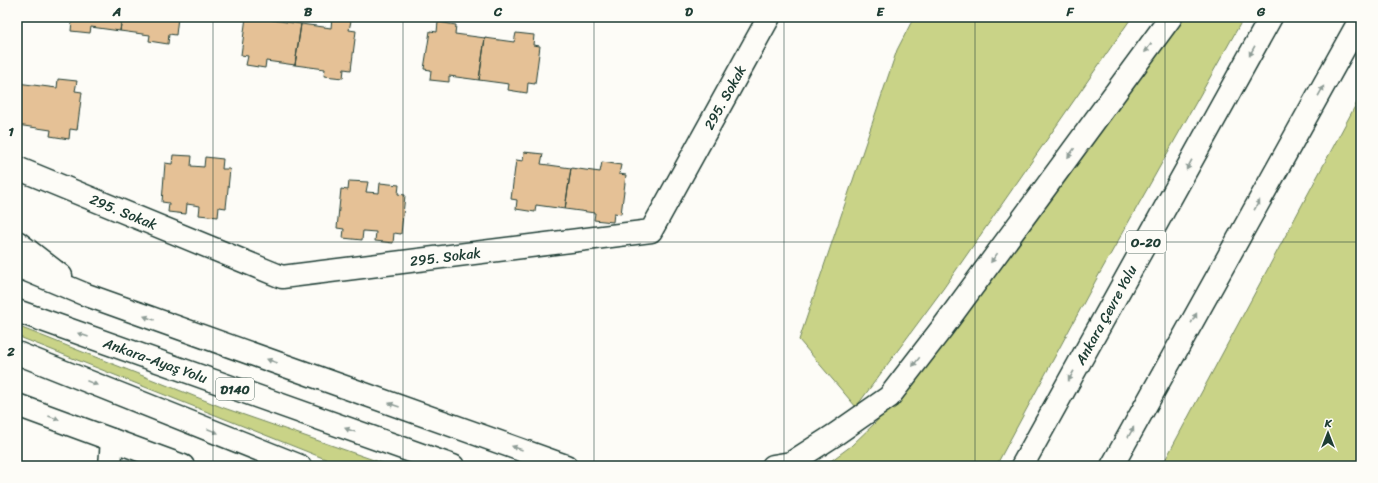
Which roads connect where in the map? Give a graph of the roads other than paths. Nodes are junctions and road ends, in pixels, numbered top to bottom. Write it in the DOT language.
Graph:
graph roads {
  1 [pos="767,17"];
  2 [pos="1171,17"];
  3 [pos="1271,17"];
  4 [pos="1361,18"];
  5 [pos="17,168"];
  6 [pos="17,242"];
  7 [pos="17,266"];
  8 [pos="84,294"];
  9 [pos="17,311"];
  10 [pos="17,353"];
  11 [pos="17,405"];
  12 [pos="112,440"];
  13 [pos="110,466"];
  14 [pos="183,466"];
  15 [pos="300,466"];
  16 [pos="453,466"];
  17 [pos="566,466"];
  18 [pos="773,466"];
  19 [pos="1022,466"];
  20 [pos="1112,466"];
  1 -- 5 [label="main road, 295. Sokak"];
  2 -- 18 [label="main road, one-way"];
  3 -- 19 [label="main road, Ankara Çevre Yolu / O-20, one-way"];
  20 -- 4 [label="main road, one-way"];
  6 -- 8 [label="main road"];
  7 -- 8 [label="main road"];
  17 -- 8 [label="main road, one-way"];
  16 -- 9 [label="main road, Ankara-Ayaş Yolu / D140, one-way"];
  10 -- 15 [label="main road, one-way"];
  11 -- 12 [label="main road, one-way"];
  12 -- 13 [label="main road"];
  12 -- 14 [label="main road"];
}
